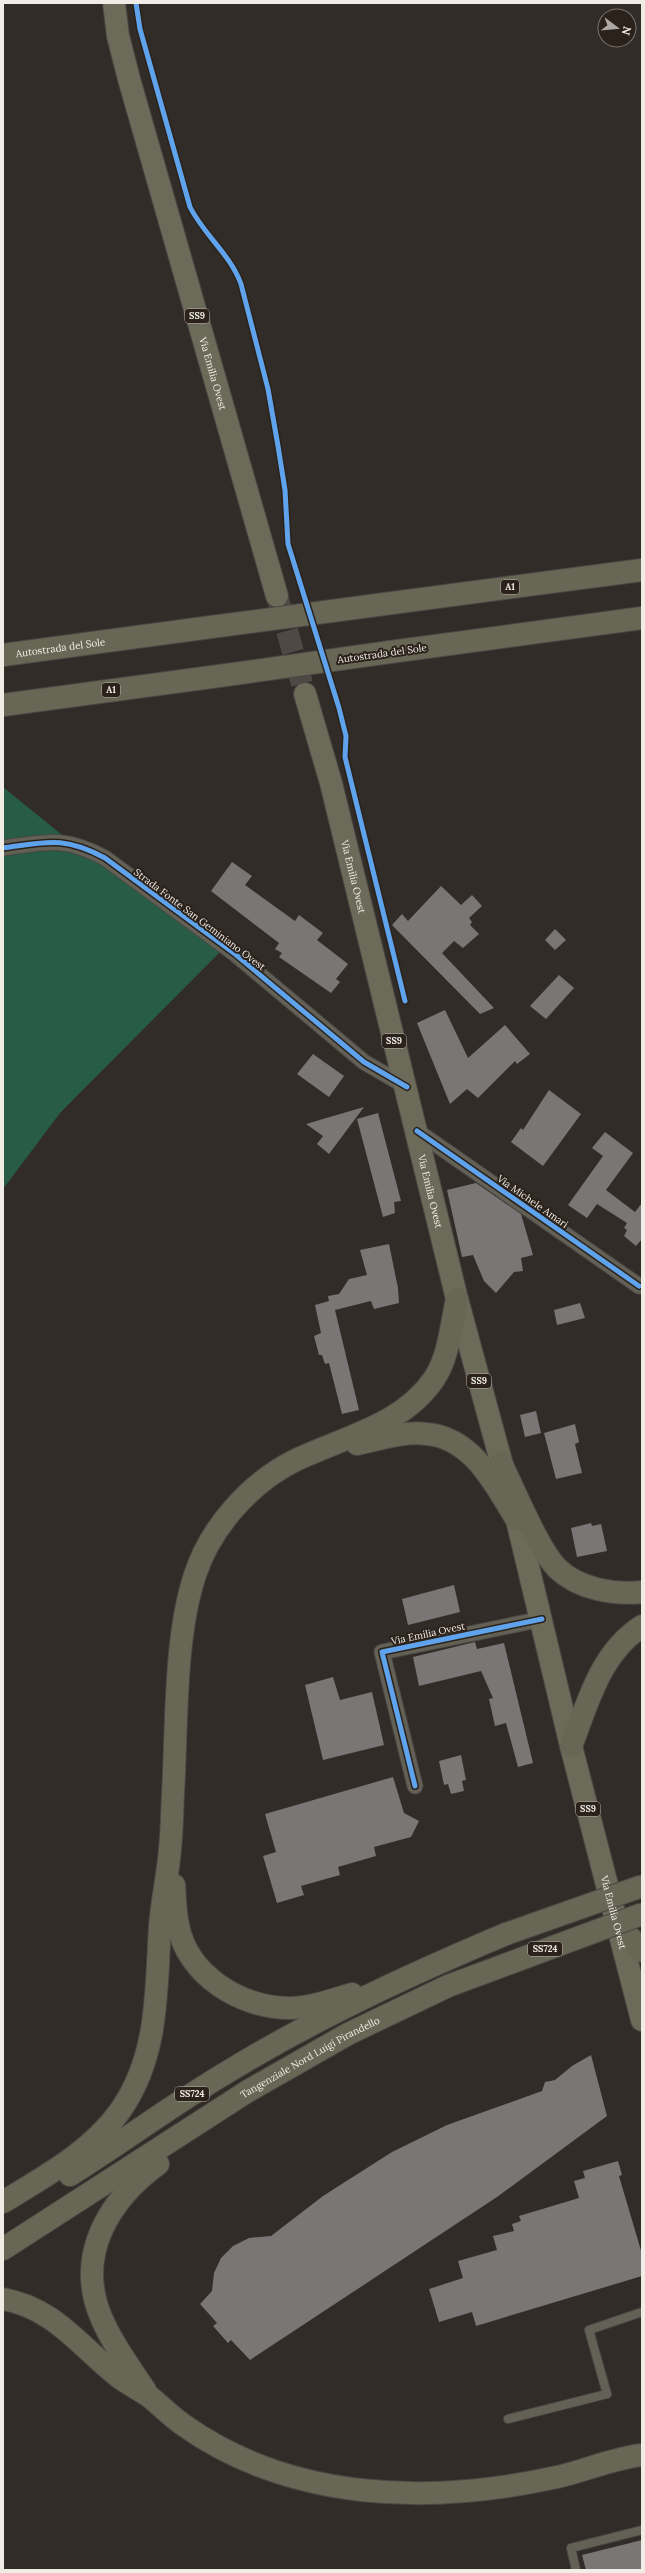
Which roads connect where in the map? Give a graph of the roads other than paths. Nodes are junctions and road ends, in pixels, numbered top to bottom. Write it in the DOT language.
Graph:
graph roads {
  1 [pos="101,3"];
  2 [pos="114,3"];
  3 [pos="118,36"];
  4 [pos="642,570"];
  5 [pos="278,596"];
  6 [pos="642,618"];
  7 [pos="3,655"];
  8 [pos="305,694"];
  9 [pos="3,705"];
  10 [pos="3,848"];
  11 [pos="407,1086"];
  12 [pos="417,1131"];
  13 [pos="640,1286"];
  14 [pos="457,1300"];
  15 [pos="315,1452"];
  16 [pos="501,1463"];
  17 [pos="517,1520"];
  18 [pos="642,1592"];
  19 [pos="542,1619"];
  20 [pos="642,1626"];
  21 [pos="571,1746"];
  22 [pos="415,1786"];
  23 [pos="170,1849"];
  24 [pos="642,1886"];
  25 [pos="642,1914"];
  26 [pos="617,1923"];
  27 [pos="642,1951"];
  28 [pos="390,1984"];
  29 [pos="642,2020"];
  30 [pos="248,2091"];
  31 [pos="3,2202"];
  32 [pos="3,2217"];
  33 [pos="3,2249"];
  34 [pos="3,2299"];
  35 [pos="642,2312"];
  36 [pos="150,2398"];
  37 [pos="508,2419"];
  38 [pos="639,2454"];
  39 [pos="642,2530"];
  40 [pos="576,2570"];
  1 -- 3 [label="main road, SS9"];
  2 -- 3 [label="main road, SS9"];
  3 -- 5 [label="main road, Via Emilia Ovest / SS9"];
  4 -- 7 [label="highway, Autostrada del Sole / A1, bridge"];
  6 -- 9 [label="highway, Autostrada del Sole / A1, bridge"];
  8 -- 11 [label="main road, Via Emilia Ovest / SS9"];
  10 -- 11 [label="street, Strada Fonte San Geminiano Ovest"];
  11 -- 12 [label="main road, Via Emilia Ovest / SS9"];
  12 -- 13 [label="street, Via Michele Amari"];
  12 -- 14 [label="main road, Via Emilia Ovest / SS9"];
  14 -- 15 [label="highway"];
  14 -- 16 [label="main road, Via Emilia Ovest / SS9"];
  15 -- 17 [label="highway"];
  15 -- 23 [label="highway"];
  16 -- 17 [label="main road, Via Emilia Ovest / SS9"];
  16 -- 18 [label="highway"];
  17 -- 19 [label="main road, Via Emilia Ovest / SS9"];
  19 -- 21 [label="main road, Via Emilia Ovest / SS9"];
  19 -- 22 [label="street, Via Emilia Ovest"];
  20 -- 21 [label="highway"];
  21 -- 26 [label="main road, Via Emilia Ovest / SS9"];
  23 -- 28 [label="highway"];
  23 -- 31 [label="highway"];
  24 -- 28 [label="highway, SS724, bridge"];
  25 -- 30 [label="highway, Tangenziale Nord Luigi Pirandello / SS724, bridge"];
  26 -- 27 [label="highway"];
  26 -- 29 [label="main road, Via Emilia Ovest / SS9"];
  28 -- 32 [label="highway, SS724"];
  30 -- 33 [label="highway, Tangenziale Nord Luigi Pirandello / SS724"];
  30 -- 36 [label="highway"];
  34 -- 36 [label="highway"];
  35 -- 37 [label="lane"];
  36 -- 38 [label="highway"];
  39 -- 40 [label="lane"];
}
